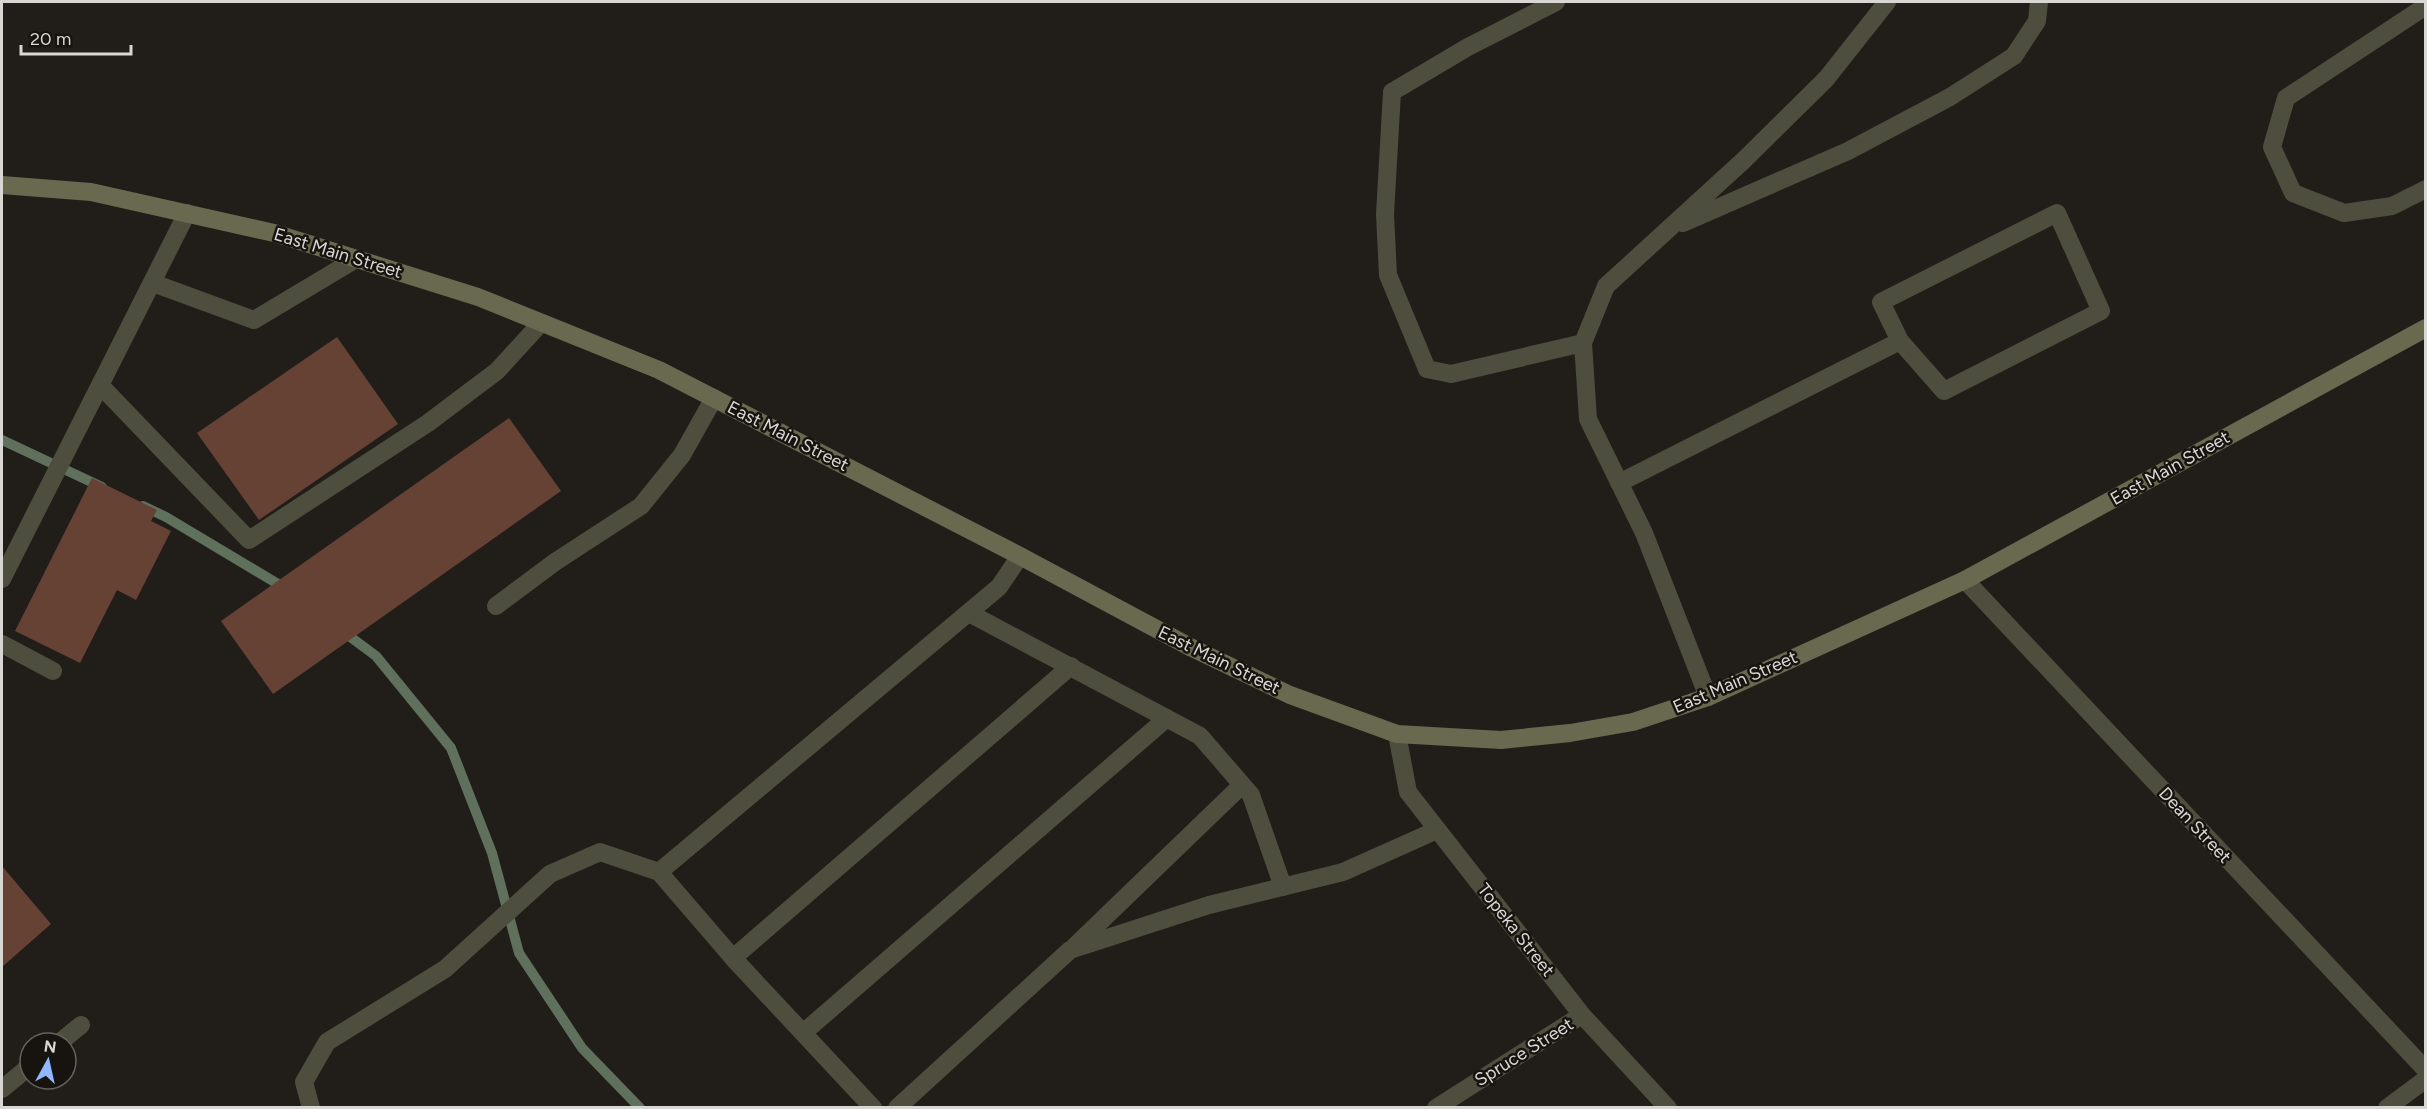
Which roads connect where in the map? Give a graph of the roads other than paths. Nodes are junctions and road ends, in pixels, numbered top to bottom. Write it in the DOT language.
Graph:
graph roads {
  1 [pos="1556,2"];
  2 [pos="1887,2"];
  3 [pos="2039,2"];
  4 [pos="2426,6"];
  5 [pos="2,185"];
  6 [pos="2426,189"];
  7 [pos="187,213"];
  8 [pos="1671,228"];
  9 [pos="356,259"];
  10 [pos="153,284"];
  11 [pos="541,323"];
  12 [pos="2426,328"];
  13 [pos="1900,341"];
  14 [pos="1583,344"];
  15 [pos="99,385"];
  16 [pos="714,398"];
  17 [pos="1619,483"];
  18 [pos="1020,556"];
  19 [pos="2,579"];
  20 [pos="1965,580"];
  21 [pos="496,606"];
  22 [pos="969,613"];
  23 [pos="2,644"];
  24 [pos="1071,666"];
  25 [pos="53,671"];
  26 [pos="1708,697"];
  27 [pos="1167,718"];
  28 [pos="1398,734"];
  29 [pos="1242,785"];
  30 [pos="1437,830"];
  31 [pos="659,872"];
  32 [pos="1283,886"];
  33 [pos="1070,950"];
  34 [pos="733,958"];
  35 [pos="1582,1015"];
  36 [pos="81,1025"];
  37 [pos="74,1031"];
  38 [pos="804,1033"];
  39 [pos="2426,1070"];
  40 [pos="18,1076"];
  41 [pos="2426,1079"];
  42 [pos="2,1089"];
  43 [pos="311,1107"];
  44 [pos="873,1107"];
  45 [pos="897,1107"];
  46 [pos="1436,1107"];
  47 [pos="1668,1107"];
  48 [pos="2387,1107"];
  1 -- 14 [label="street"];
  2 -- 8 [label="street"];
  3 -- 8 [label="street"];
  4 -- 6 [label="street"];
  5 -- 7 [label="main road, East Main Street"];
  7 -- 9 [label="main road, East Main Street"];
  7 -- 10 [label="street"];
  8 -- 14 [label="street"];
  9 -- 10 [label="street"];
  9 -- 11 [label="main road, East Main Street"];
  10 -- 15 [label="street"];
  11 -- 15 [label="street"];
  11 -- 16 [label="main road, East Main Street"];
  12 -- 20 [label="main road, East Main Street"];
  13 -- 13 [label="street"];
  13 -- 17 [label="street"];
  14 -- 17 [label="street"];
  15 -- 19 [label="street"];
  16 -- 18 [label="main road, East Main Street"];
  16 -- 21 [label="street"];
  17 -- 26 [label="street"];
  18 -- 22 [label="street"];
  18 -- 28 [label="main road, East Main Street"];
  20 -- 26 [label="main road, East Main Street"];
  20 -- 39 [label="street, Dean Street"];
  22 -- 24 [label="street"];
  22 -- 31 [label="street"];
  23 -- 25 [label="street"];
  24 -- 27 [label="street"];
  24 -- 34 [label="street"];
  26 -- 28 [label="main road, East Main Street"];
  27 -- 29 [label="street"];
  27 -- 38 [label="street"];
  28 -- 30 [label="street, Topeka Street"];
  29 -- 32 [label="street"];
  29 -- 33 [label="street"];
  30 -- 32 [label="street"];
  30 -- 35 [label="street, Topeka Street"];
  31 -- 34 [label="street"];
  31 -- 43 [label="street"];
  32 -- 33 [label="street"];
  33 -- 45 [label="street"];
  34 -- 38 [label="street"];
  35 -- 46 [label="street, Spruce Street"];
  35 -- 47 [label="street, Topeka Street"];
  36 -- 37 [label="street"];
  38 -- 44 [label="street"];
  40 -- 42 [label="street"];
  41 -- 48 [label="street"];
}
